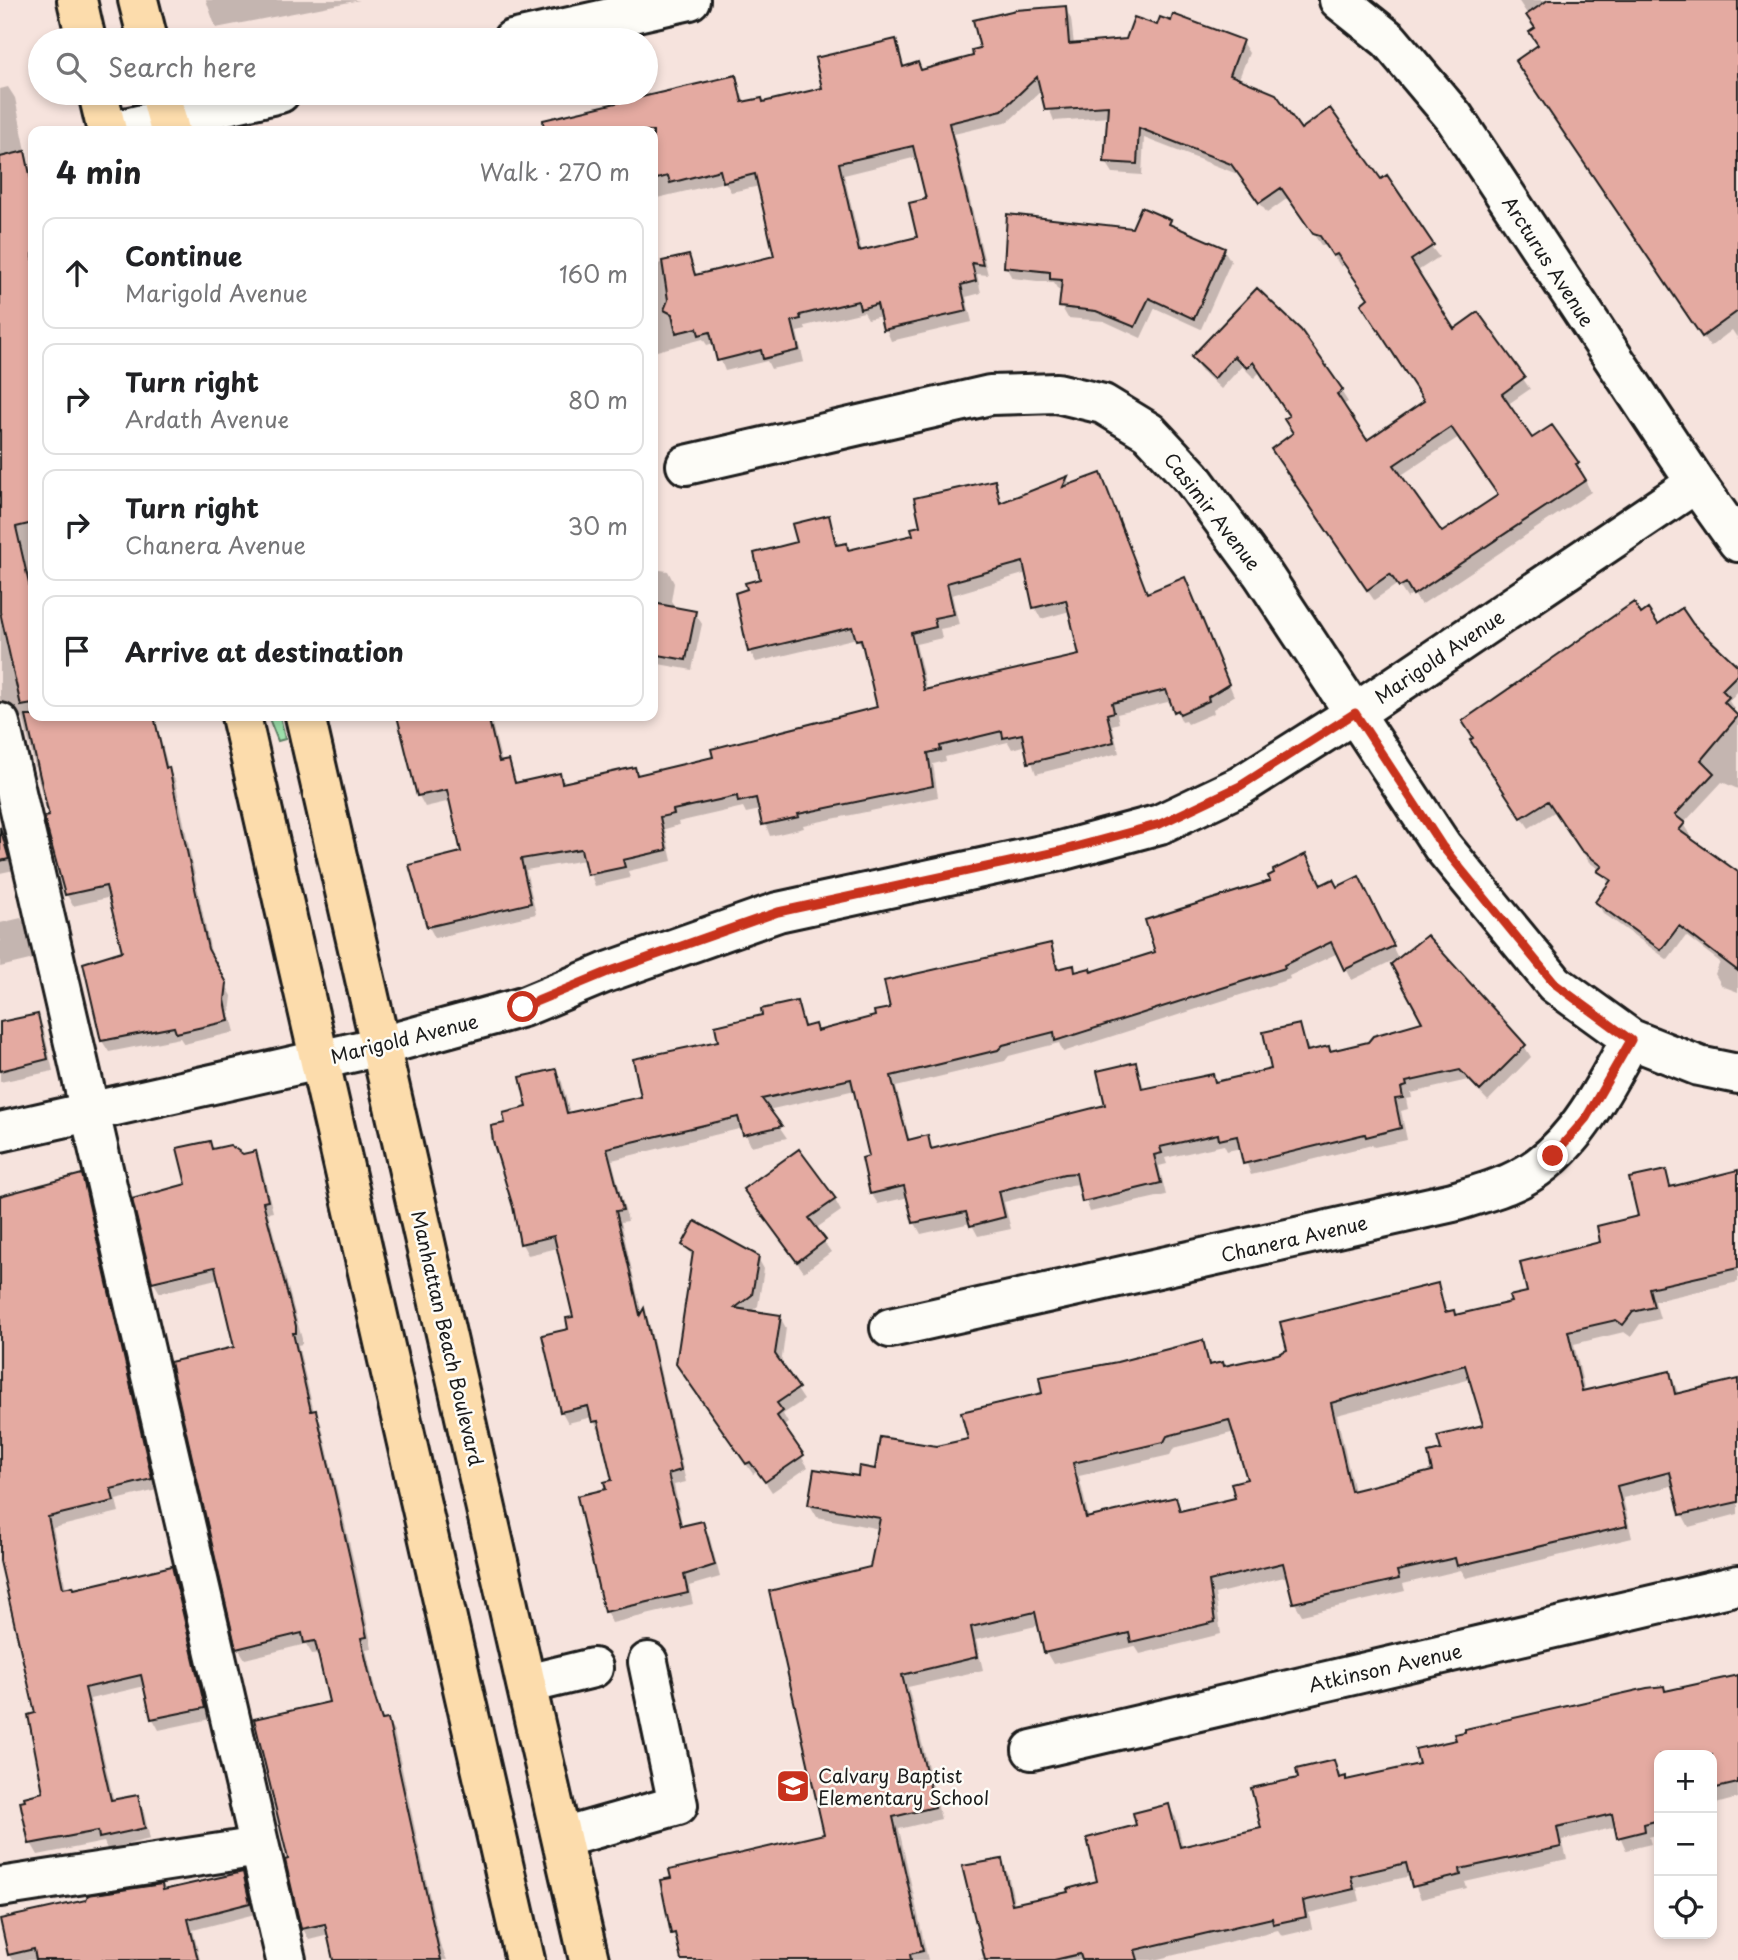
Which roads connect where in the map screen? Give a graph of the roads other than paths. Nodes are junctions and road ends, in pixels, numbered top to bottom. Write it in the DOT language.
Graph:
graph roads {
  1 [pos="77,0"];
  2 [pos="138,0"];
  3 [pos="690,0"];
  4 [pos="1339,0"];
  5 [pos="83,28"];
  6 [pos="145,28"];
  7 [pos="565,28"];
  8 [pos="102,105"];
  9 [pos="215,105"];
  10 [pos="166,114"];
  11 [pos="109,126"];
  12 [pos="126,126"];
  13 [pos="686,466"];
  14 [pos="1696,483"];
  15 [pos="1738,541"];
  16 [pos="1355,713"];
  17 [pos="242,721"];
  18 [pos="306,721"];
  19 [pos="0,723"];
  20 [pos="1631,1040"];
  21 [pos="381,1046"];
  22 [pos="319,1059"];
  23 [pos="1738,1074"];
  24 [pos="90,1111"];
  25 [pos="0,1132"];
  26 [pos="890,1328"];
  27 [pos="1738,1585"];
  28 [pos="648,1662"];
  29 [pos="593,1668"];
  30 [pos="527,1684"];
  31 [pos="1032,1750"];
  32 [pos="562,1838"];
  33 [pos="259,1847"];
  34 [pos="0,1887"];
  35 [pos="286,1960"];
  36 [pos="525,1960"];
  37 [pos="589,1960"];
  1 -- 5 [label="main road"];
  2 -- 6 [label="main road"];
  3 -- 7 [label="street"];
  4 -- 14 [label="street, Arcturus Avenue"];
  8 -- 11 [label="main road"];
  9 -- 10 [label="street"];
  10 -- 12 [label="street"];
  13 -- 16 [label="street, Casimir Avenue"];
  14 -- 15 [label="street, Arcturus Avenue"];
  14 -- 16 [label="street, Marigold Avenue"];
  16 -- 20 [label="street, Casimir Avenue"];
  16 -- 21 [label="street, Marigold Avenue"];
  17 -- 22 [label="main road"];
  18 -- 21 [label="main road, Manhattan Beach Boulevard"];
  19 -- 24 [label="street"];
  20 -- 23 [label="street, Casimir Avenue"];
  20 -- 26 [label="street, Chanera Avenue"];
  21 -- 22 [label="street, Marigold Avenue"];
  21 -- 30 [label="main road, Manhattan Beach Boulevard"];
  22 -- 24 [label="street, Marigold Avenue"];
  22 -- 36 [label="main road"];
  24 -- 25 [label="street, Marigold Avenue"];
  24 -- 33 [label="street"];
  27 -- 31 [label="street, Atkinson Avenue"];
  28 -- 32 [label="street"];
  29 -- 30 [label="street"];
  30 -- 32 [label="main road, Manhattan Beach Boulevard"];
  32 -- 37 [label="main road, Manhattan Beach Boulevard"];
  33 -- 34 [label="street"];
  33 -- 35 [label="street"];
}
